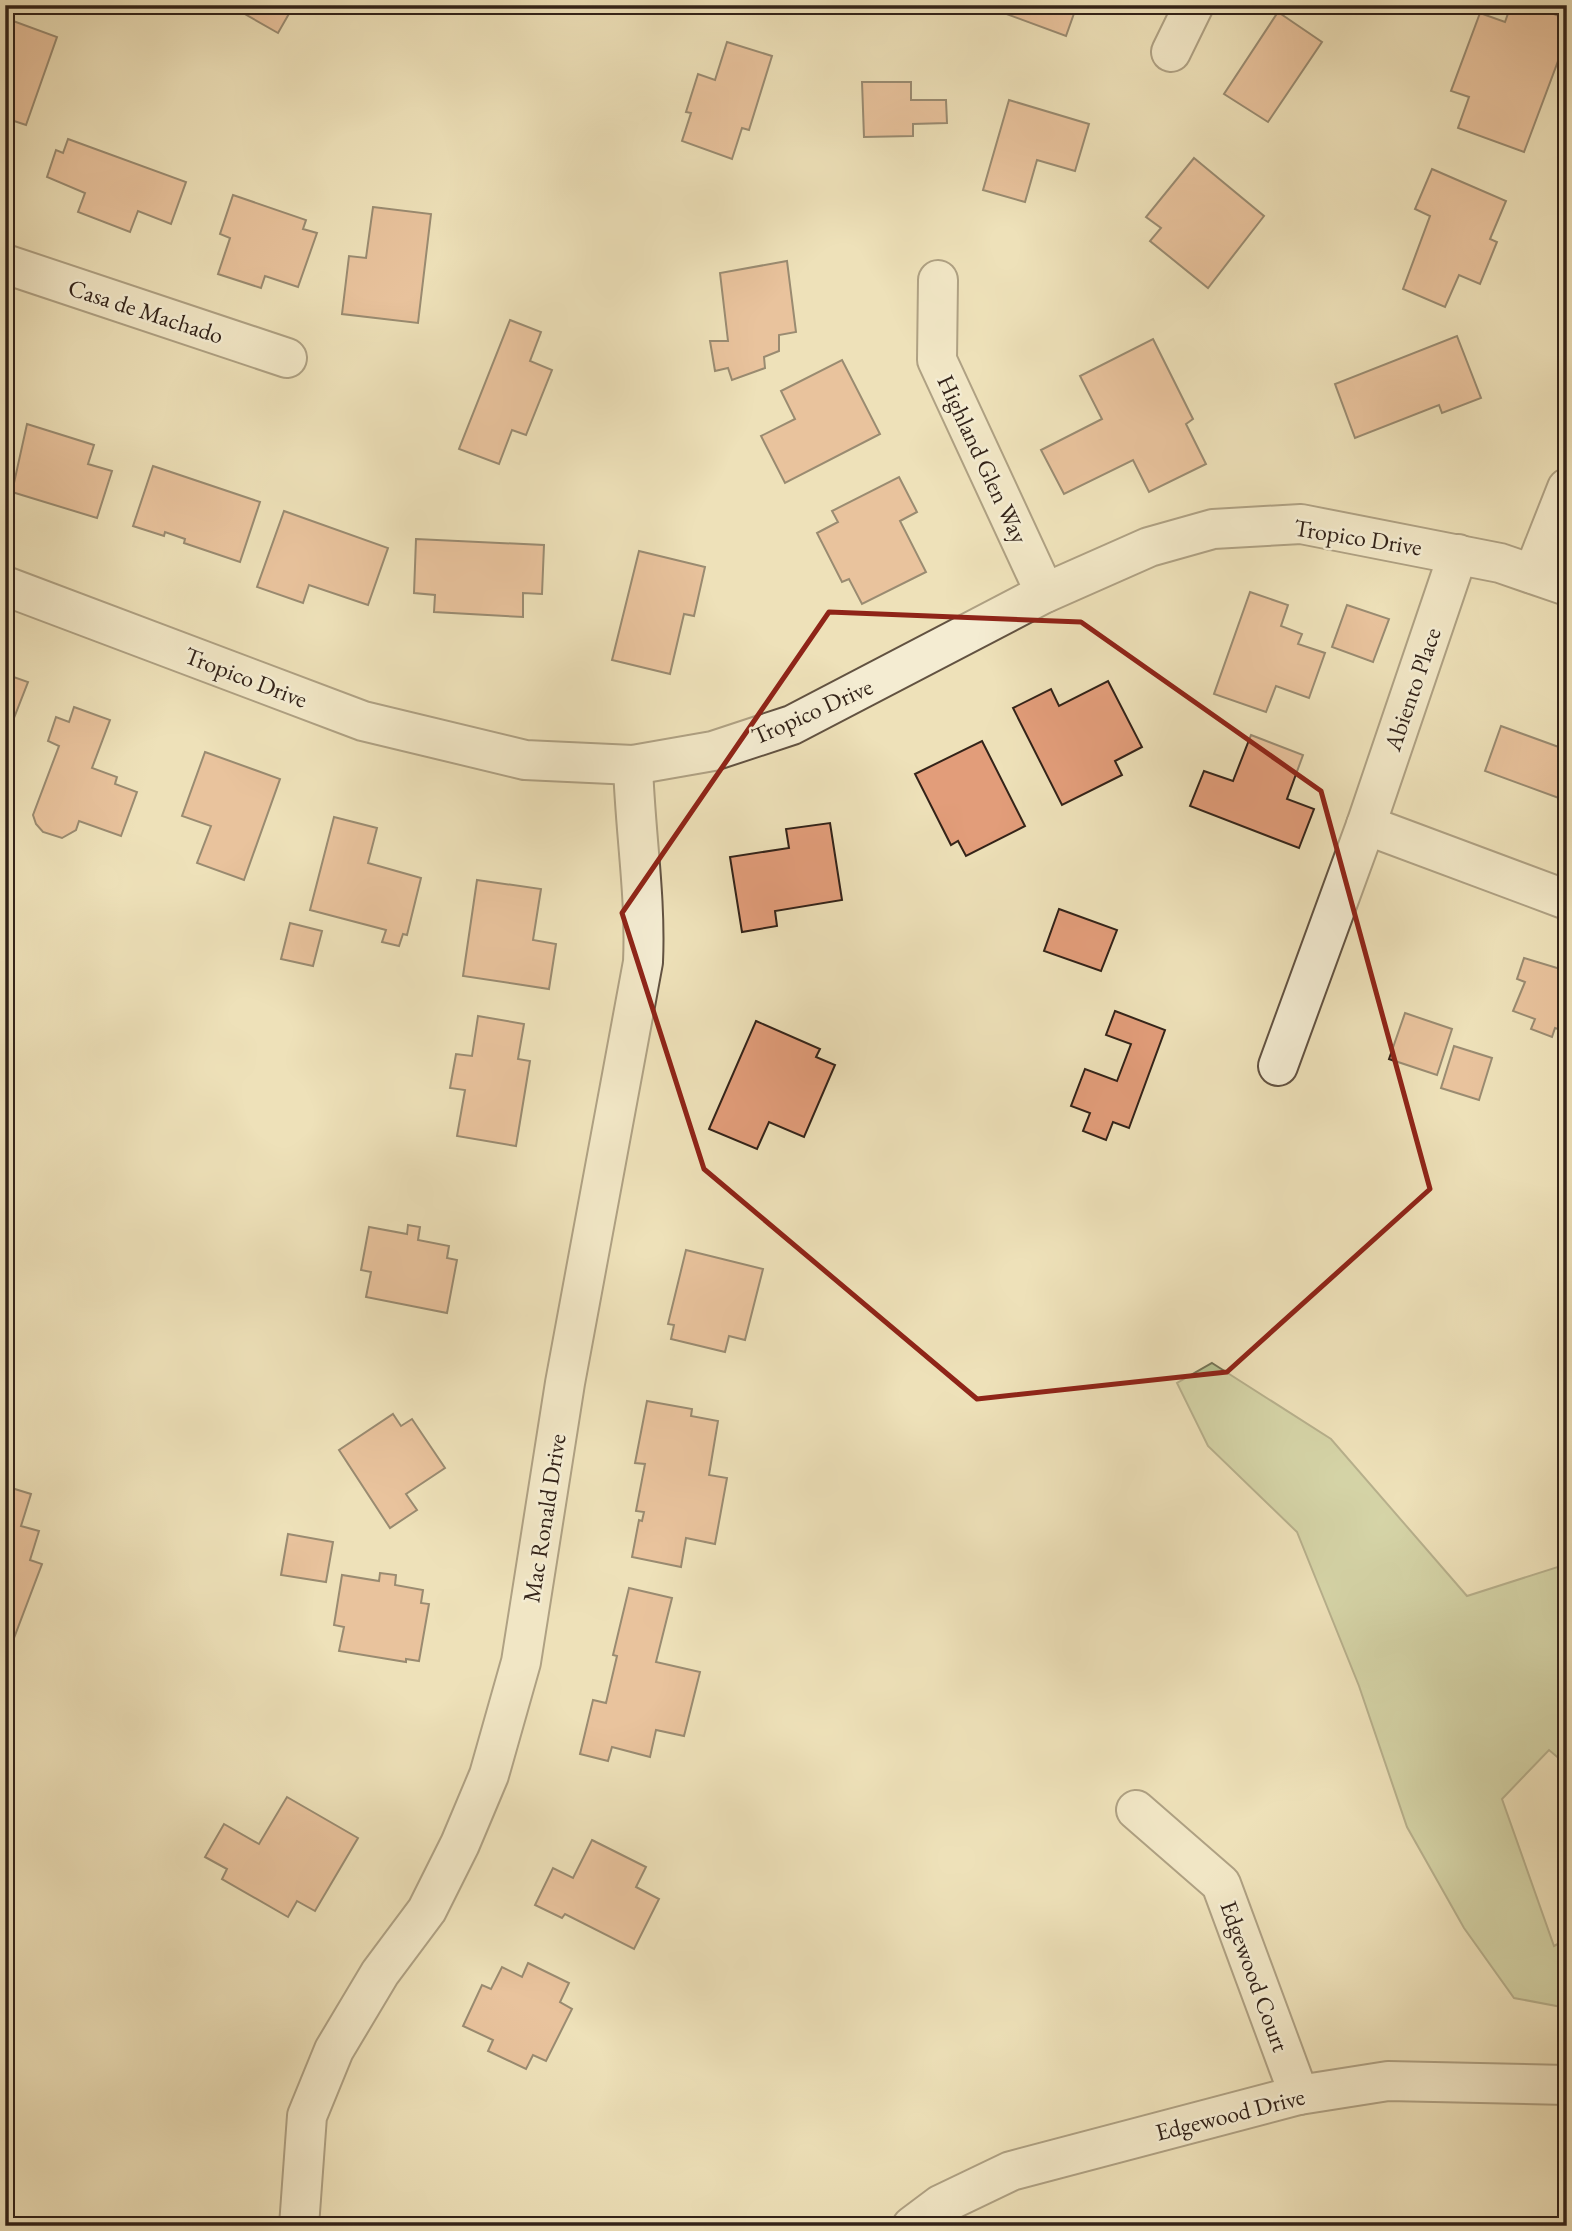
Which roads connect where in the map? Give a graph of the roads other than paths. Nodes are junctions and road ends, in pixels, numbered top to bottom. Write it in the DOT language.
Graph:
graph roads {
  1 [pos="1194,5"];
  2 [pos="1171,52"];
  3 [pos="5,264"];
  4 [pos="938,280"];
  5 [pos="286,358"];
  6 [pos="1567,488"];
  7 [pos="1458,554"];
  8 [pos="1550,580"];
  9 [pos="5,586"];
  10 [pos="1045,593"];
  11 [pos="633,765"];
  12 [pos="1366,825"];
  13 [pos="1567,900"];
  14 [pos="1278,1066"];
  15 [pos="1136,1810"];
  16 [pos="1567,2085"];
  17 [pos="1299,2095"];
  18 [pos="299,2226"];
  19 [pos="912,2226"];
  1 -- 2 [label="street"];
  3 -- 5 [label="street, Casa de Machado"];
  4 -- 10 [label="street, Highland Glen Way"];
  6 -- 8 [label="street"];
  7 -- 8 [label="street, Tropico Drive"];
  7 -- 10 [label="street, Tropico Drive"];
  7 -- 12 [label="street, Abiento Place"];
  9 -- 11 [label="street, Tropico Drive"];
  10 -- 11 [label="street, Tropico Drive"];
  11 -- 18 [label="street, Mac Ronald Drive"];
  12 -- 13 [label="street"];
  12 -- 14 [label="street, Abiento Place"];
  15 -- 17 [label="street, Edgewood Court"];
  16 -- 17 [label="street, Edgewood Drive"];
  17 -- 19 [label="street, Edgewood Drive"];
}
